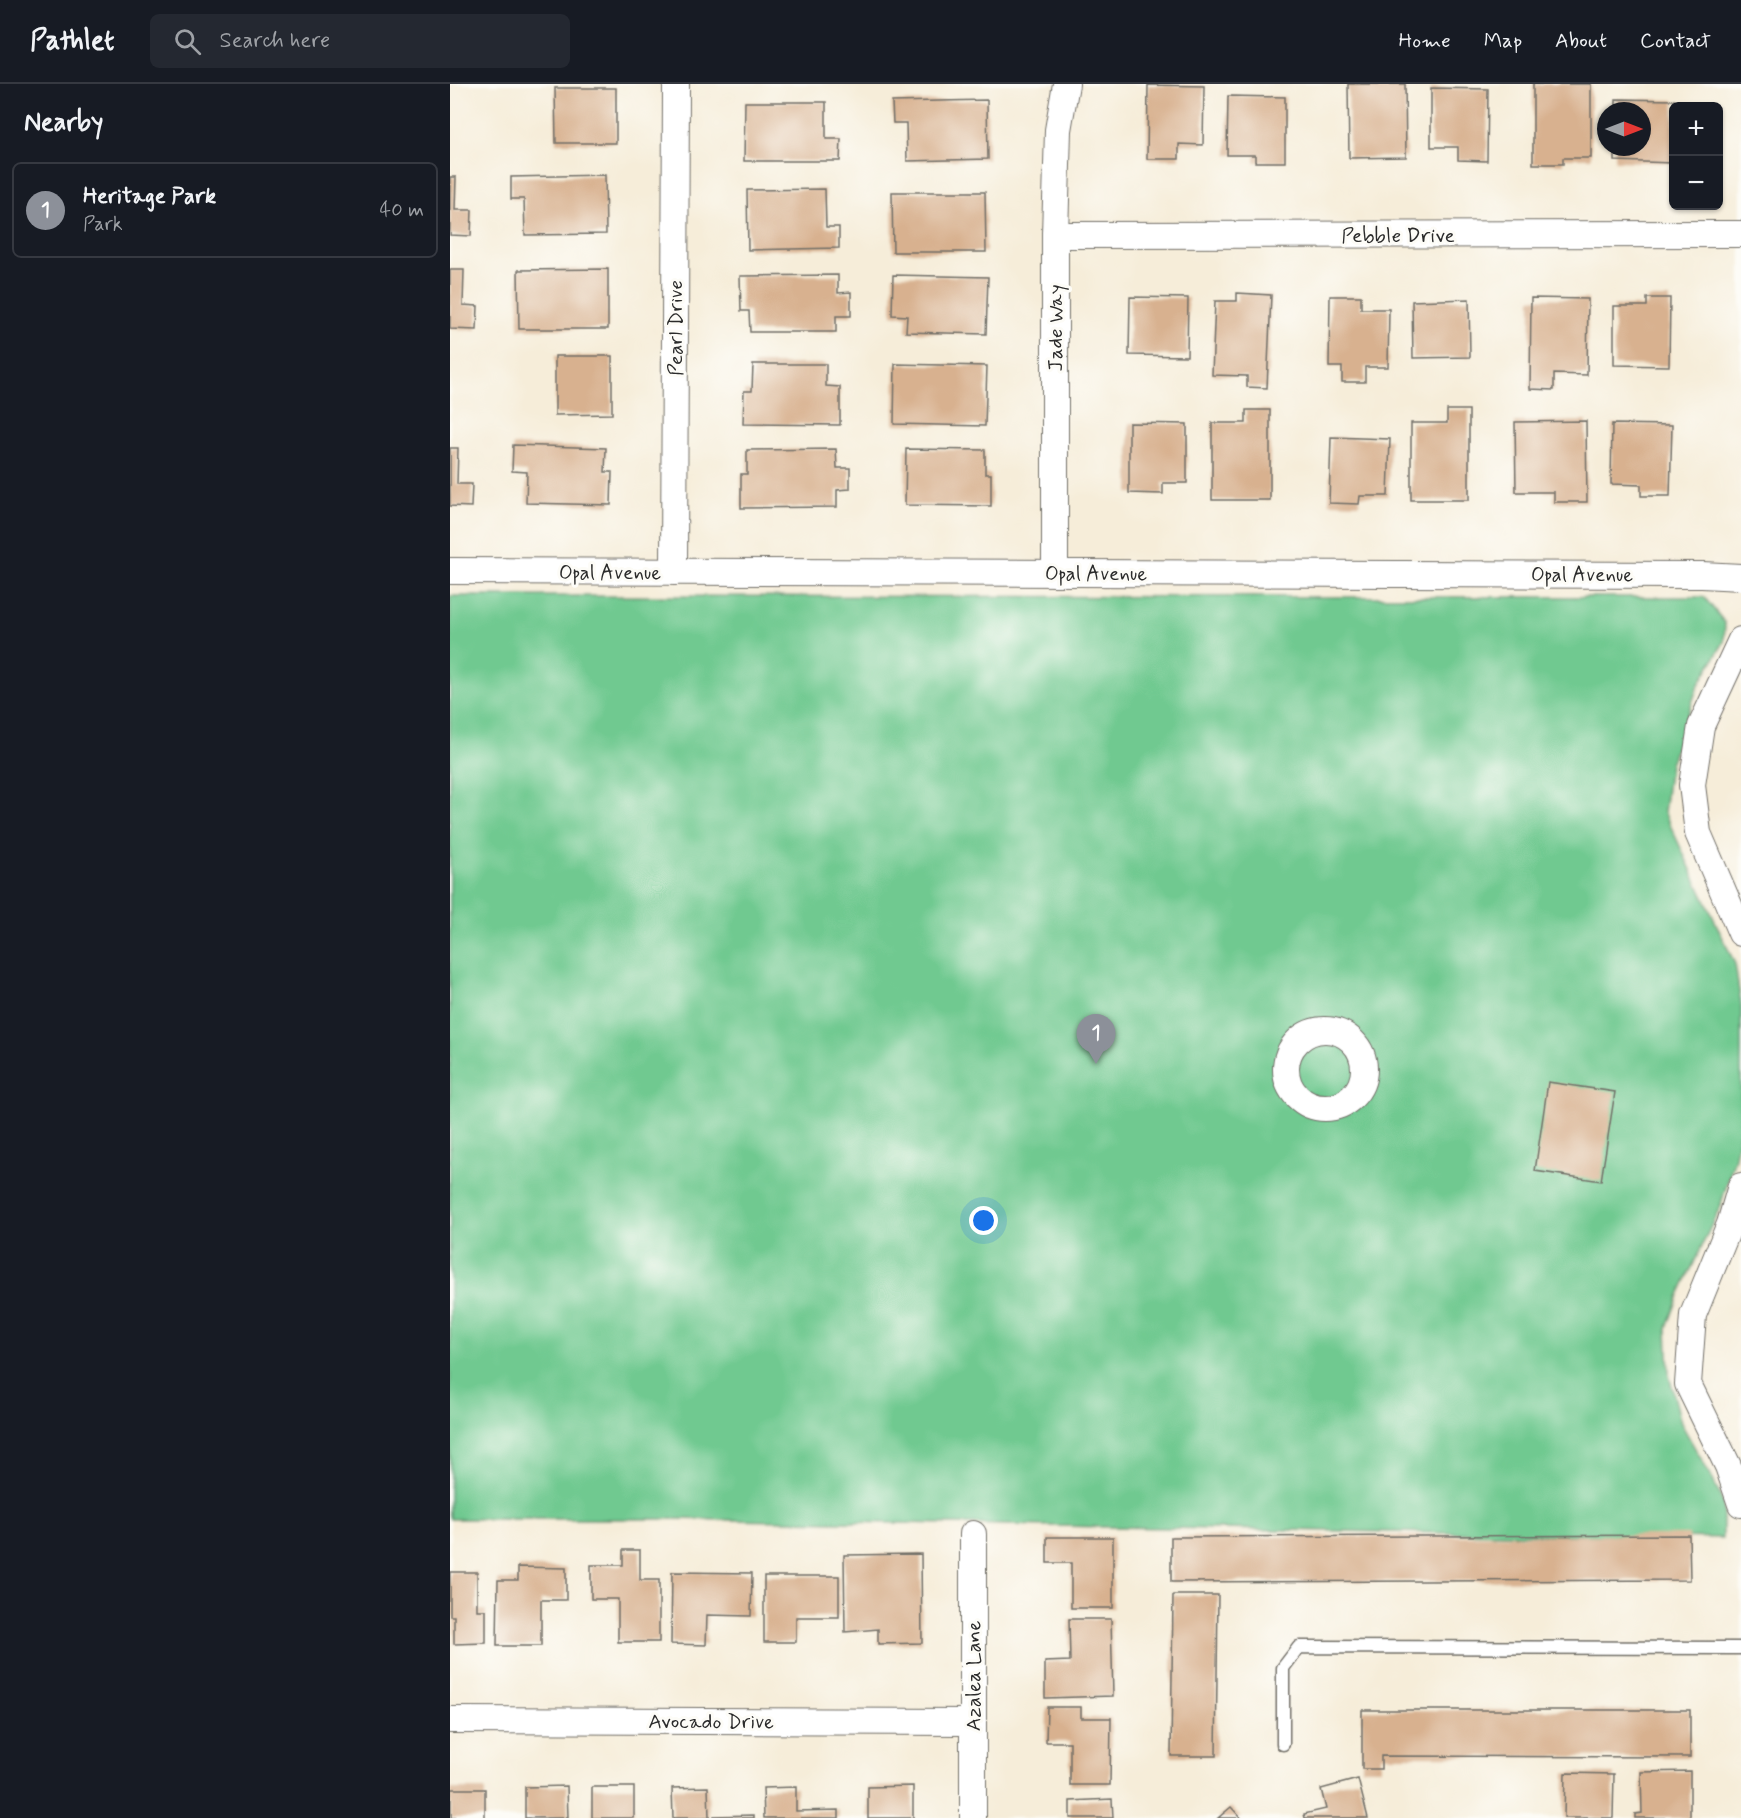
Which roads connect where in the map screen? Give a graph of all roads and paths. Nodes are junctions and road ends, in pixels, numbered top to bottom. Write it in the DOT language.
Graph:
graph roads {
  1 [pos="676,84"];
  2 [pos="1066,84"];
  3 [pos="1741,234"];
  4 [pos="1055,235"];
  5 [pos="450,571"];
  6 [pos="674,572"];
  7 [pos="1055,573"];
  8 [pos="1741,577"];
  9 [pos="1741,640"];
  10 [pos="1741,933"];
  11 [pos="1741,1186"];
  12 [pos="1741,1504"];
  13 [pos="973,1534"];
  14 [pos="1741,1648"];
  15 [pos="450,1720"];
  16 [pos="973,1722"];
  17 [pos="1283,1744"];
  18 [pos="973,1818"];
  1 -- 6 [label="street, Pearl Drive"];
  2 -- 4 [label="street, Jade Way"];
  3 -- 4 [label="street, Pebble Drive"];
  4 -- 7 [label="street, Jade Way"];
  5 -- 6 [label="street, Opal Avenue"];
  6 -- 7 [label="street, Opal Avenue"];
  7 -- 8 [label="street, Opal Avenue"];
  9 -- 10 [label="street"];
  11 -- 12 [label="street"];
  13 -- 16 [label="street, Azalea Lane"];
  14 -- 17 [label="lane"];
  15 -- 16 [label="street, Avocado Drive"];
  16 -- 18 [label="street, Azalea Lane"];
}
